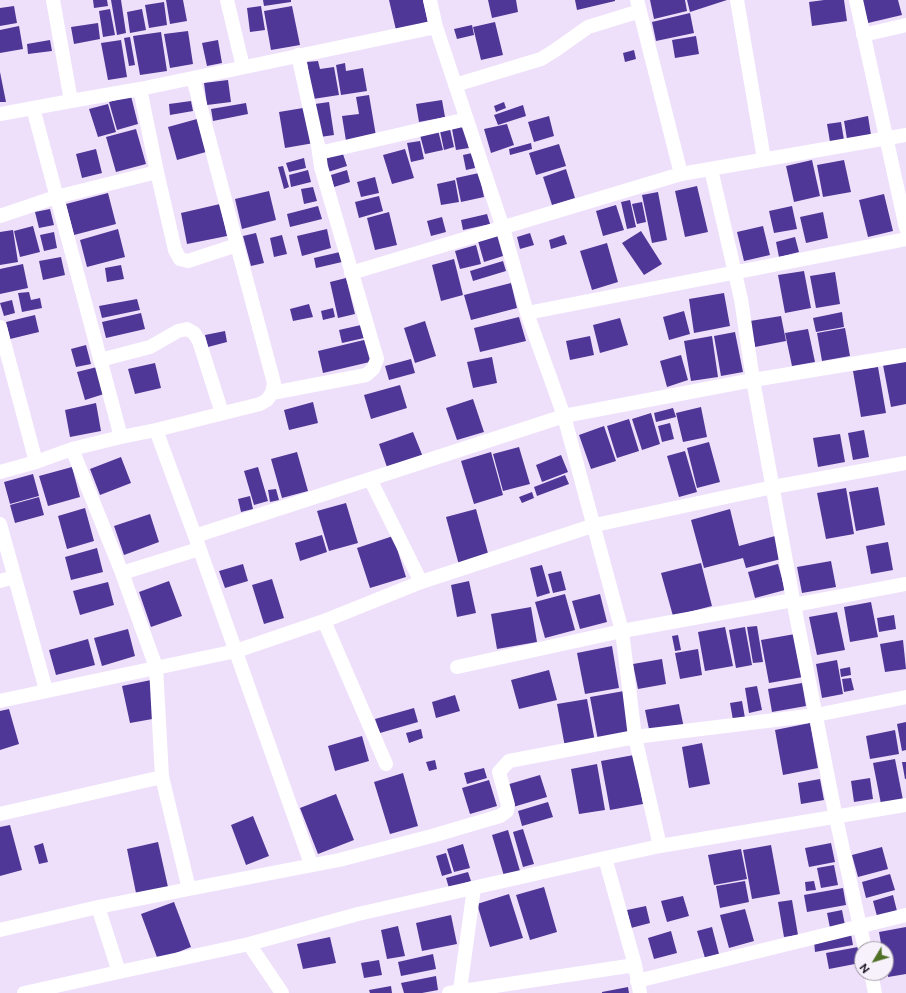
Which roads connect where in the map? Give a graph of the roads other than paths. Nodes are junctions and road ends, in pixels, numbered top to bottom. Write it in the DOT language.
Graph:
graph roads {
  1 [pos="53,0"];
  2 [pos="227,0"];
  3 [pos="430,0"];
  4 [pos="737,0"];
  5 [pos="856,0"];
  6 [pos="638,6"];
  7 [pos="906,25"];
  8 [pos="436,26"];
  9 [pos="863,34"];
  10 [pos="298,54"];
  11 [pos="243,67"];
  12 [pos="193,78"];
  13 [pos="455,85"];
  14 [pos="140,89"];
  15 [pos="71,101"];
  16 [pos="33,108"];
  17 [pos="0,114"];
  18 [pos="467,119"];
  19 [pos="906,136"];
  20 [pos="888,139"];
  21 [pos="319,153"];
  22 [pos="764,159"];
  23 [pos="711,169"];
  24 [pos="157,172"];
  25 [pos="682,174"];
  26 [pos="56,197"];
  27 [pos="0,216"];
  28 [pos="503,228"];
  29 [pos="906,228"];
  30 [pos="906,239"];
  31 [pos="237,246"];
  32 [pos="351,273"];
  33 [pos="734,273"];
  34 [pos="527,313"];
  35 [pos="0,327"];
  36 [pos="906,355"];
  37 [pos="100,360"];
  38 [pos="752,380"];
  39 [pos="272,393"];
  40 [pos="222,413"];
  41 [pos="564,416"];
  42 [pos="156,430"];
  43 [pos="120,437"];
  44 [pos="72,449"];
  45 [pos="36,462"];
  46 [pos="906,463"];
  47 [pos="0,472"];
  48 [pos="370,480"];
  49 [pos="773,487"];
  50 [pos="0,524"];
  51 [pos="595,525"];
  52 [pos="197,542"];
  53 [pos="122,573"];
  54 [pos="14,577"];
  55 [pos="0,581"];
  56 [pos="421,582"];
  57 [pos="906,584"];
  58 [pos="794,603"];
  59 [pos="324,621"];
  60 [pos="622,631"];
  61 [pos="236,651"];
  62 [pos="156,667"];
  63 [pos="457,667"];
  64 [pos="46,690"];
  65 [pos="906,697"];
  66 [pos="0,701"];
  67 [pos="816,715"];
  68 [pos="635,737"];
  69 [pos="386,764"];
  70 [pos="162,777"];
  71 [pos="906,805"];
  72 [pos="0,814"];
  73 [pos="836,818"];
  74 [pos="660,846"];
  75 [pos="605,858"];
  76 [pos="311,864"];
  77 [pos="474,888"];
  78 [pos="189,889"];
  79 [pos="98,907"];
  80 [pos="906,915"];
  81 [pos="860,927"];
  82 [pos="0,930"];
  83 [pos="863,941"];
  84 [pos="249,944"];
  85 [pos="634,965"];
  86 [pos="119,972"];
  87 [pos="873,981"];
  88 [pos="639,987"];
  89 [pos="454,992"];
  90 [pos="24,993"];
  91 [pos="282,993"];
  92 [pos="876,993"];
  1 -- 15 [label="street"];
  2 -- 11 [label="street"];
  3 -- 8 [label="street"];
  4 -- 22 [label="street"];
  5 -- 9 [label="street"];
  6 -- 13 [label="street"];
  6 -- 25 [label="street"];
  7 -- 9 [label="street"];
  8 -- 10 [label="street"];
  8 -- 13 [label="street"];
  9 -- 20 [label="street"];
  10 -- 11 [label="street"];
  10 -- 21 [label="street"];
  11 -- 12 [label="street"];
  12 -- 14 [label="street"];
  12 -- 31 [label="street"];
  13 -- 18 [label="street"];
  14 -- 15 [label="street"];
  14 -- 24 [label="street"];
  15 -- 16 [label="street"];
  16 -- 17 [label="street"];
  16 -- 26 [label="street"];
  18 -- 21 [label="street"];
  18 -- 28 [label="street"];
  19 -- 20 [label="street"];
  20 -- 22 [label="street"];
  20 -- 29 [label="street"];
  21 -- 32 [label="street"];
  22 -- 23 [label="street"];
  23 -- 25 [label="street"];
  23 -- 33 [label="street"];
  24 -- 26 [label="street"];
  24 -- 31 [label="street"];
  25 -- 28 [label="street"];
  26 -- 27 [label="street"];
  26 -- 37 [label="street"];
  28 -- 32 [label="street"];
  28 -- 34 [label="street"];
  30 -- 33 [label="street"];
  31 -- 39 [label="street"];
  32 -- 39 [label="street"];
  33 -- 34 [label="street"];
  33 -- 38 [label="street"];
  34 -- 41 [label="street"];
  35 -- 45 [label="street"];
  36 -- 38 [label="street"];
  37 -- 40 [label="street"];
  37 -- 43 [label="street"];
  38 -- 41 [label="street"];
  38 -- 49 [label="street"];
  39 -- 40 [label="street"];
  40 -- 42 [label="street"];
  41 -- 48 [label="street"];
  41 -- 51 [label="street"];
  42 -- 43 [label="street"];
  42 -- 52 [label="street"];
  43 -- 44 [label="street"];
  44 -- 45 [label="street"];
  44 -- 53 [label="street"];
  45 -- 47 [label="street"];
  46 -- 49 [label="street"];
  48 -- 52 [label="street"];
  48 -- 56 [label="street"];
  49 -- 51 [label="street"];
  49 -- 58 [label="street"];
  50 -- 54 [label="street"];
  51 -- 56 [label="street"];
  51 -- 60 [label="street"];
  52 -- 53 [label="street"];
  52 -- 61 [label="street"];
  53 -- 62 [label="street"];
  54 -- 55 [label="street"];
  54 -- 64 [label="street"];
  56 -- 59 [label="street"];
  57 -- 58 [label="street"];
  58 -- 60 [label="street"];
  58 -- 67 [label="street"];
  59 -- 61 [label="street"];
  59 -- 69 [label="street"];
  60 -- 63 [label="street"];
  60 -- 68 [label="street"];
  61 -- 62 [label="street"];
  61 -- 76 [label="street"];
  62 -- 64 [label="street"];
  62 -- 70 [label="street"];
  64 -- 66 [label="street"];
  65 -- 67 [label="street"];
  67 -- 68 [label="street"];
  67 -- 73 [label="street"];
  68 -- 74 [label="street"];
  68 -- 76 [label="street"];
  70 -- 72 [label="street"];
  70 -- 78 [label="street"];
  71 -- 73 [label="street"];
  73 -- 74 [label="street"];
  73 -- 81 [label="street"];
  74 -- 75 [label="street"];
  75 -- 77 [label="street"];
  75 -- 85 [label="street"];
  76 -- 78 [label="street"];
  77 -- 84 [label="street"];
  77 -- 89 [label="street"];
  78 -- 79 [label="street"];
  79 -- 82 [label="street"];
  79 -- 86 [label="street"];
  80 -- 81 [label="street"];
  81 -- 83 [label="street"];
  81 -- 88 [label="street"];
  84 -- 86 [label="street"];
  84 -- 91 [label="street"];
  85 -- 88 [label="street"];
  85 -- 89 [label="street"];
  86 -- 90 [label="street"];
  87 -- 92 [label="street"];
}
